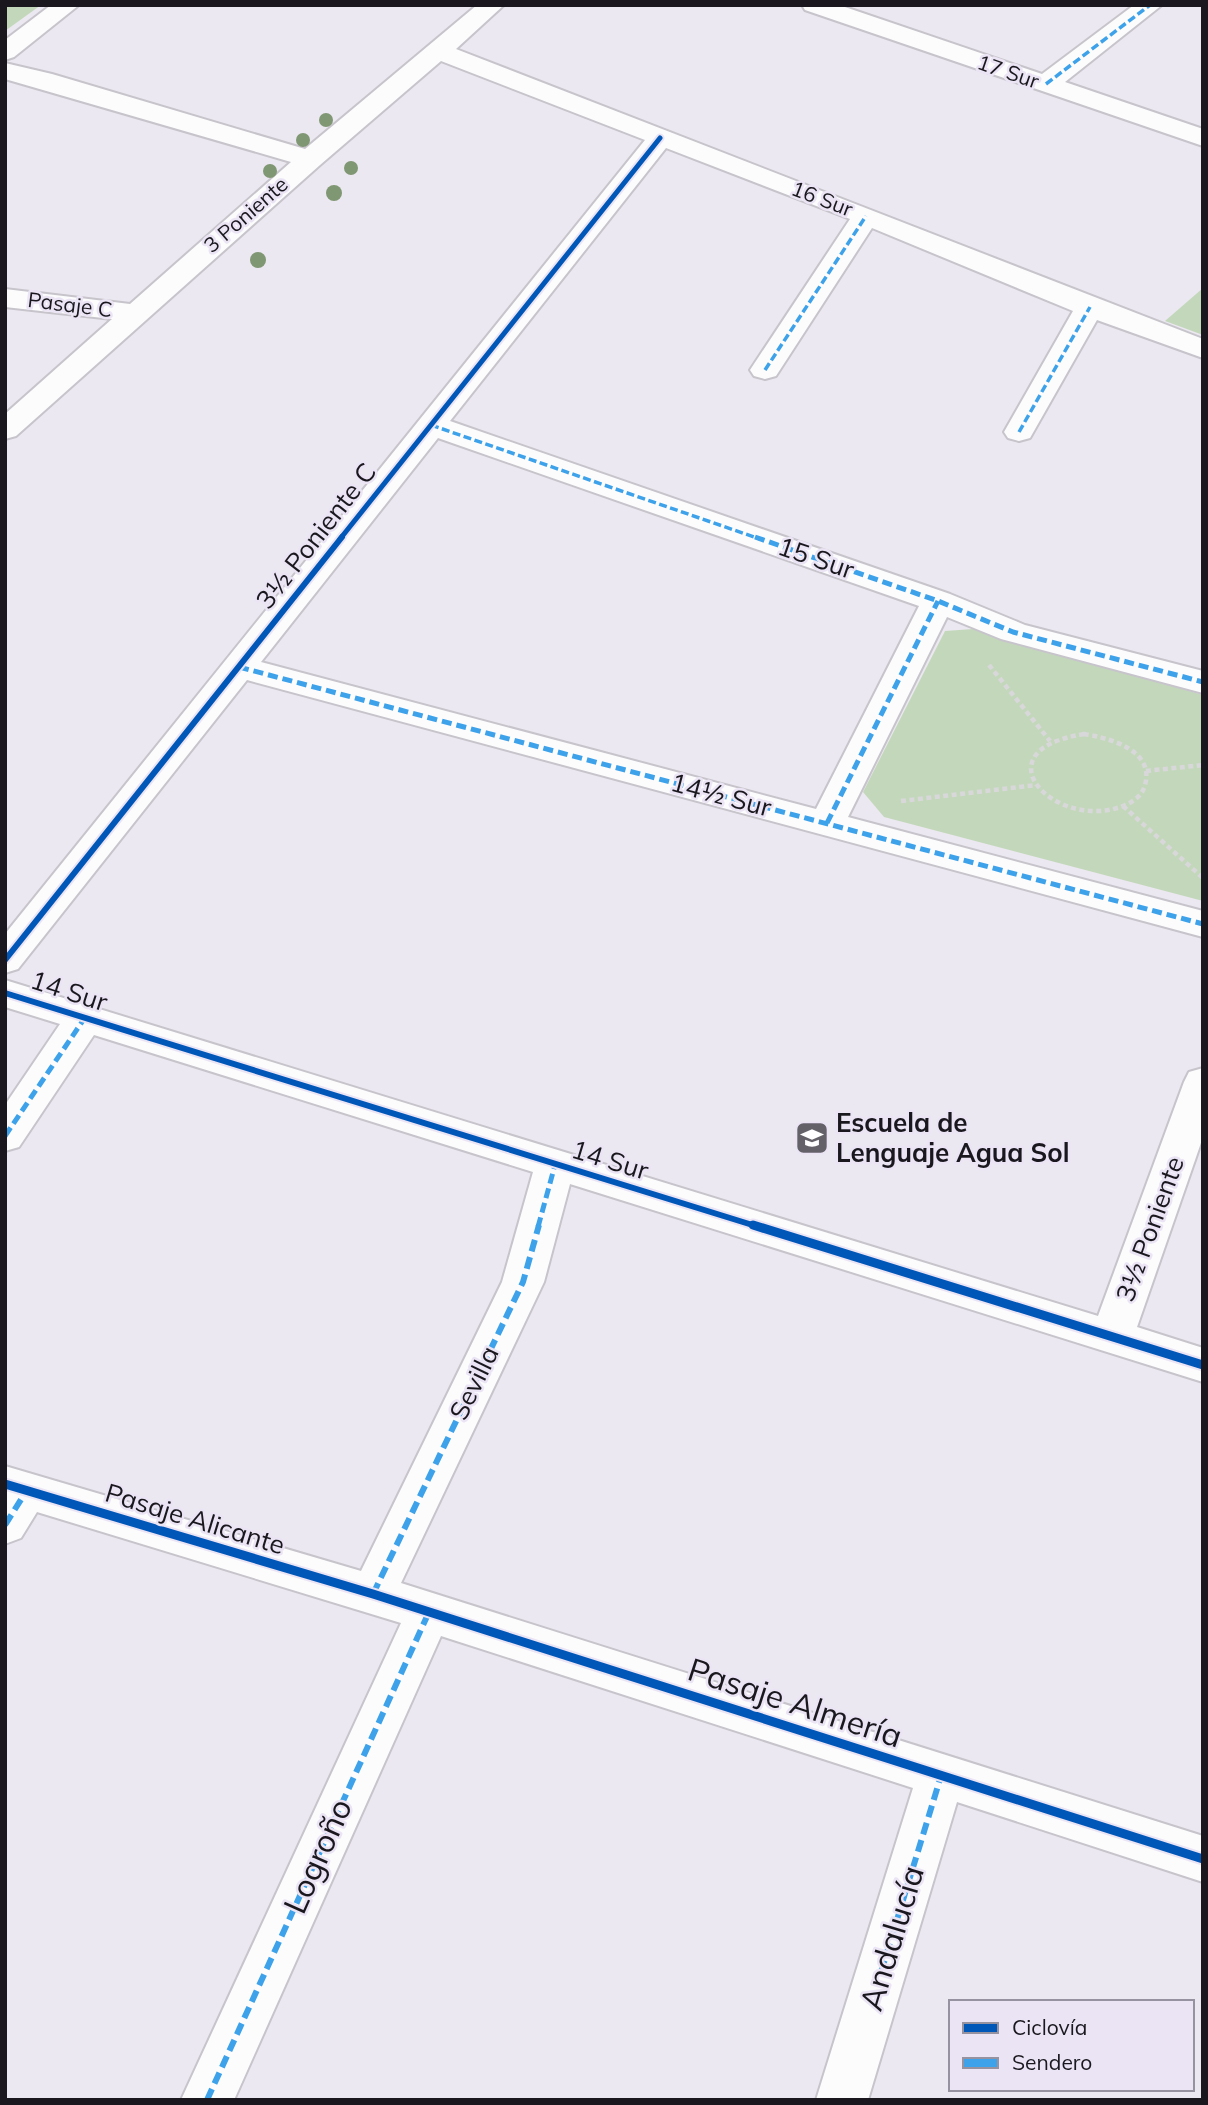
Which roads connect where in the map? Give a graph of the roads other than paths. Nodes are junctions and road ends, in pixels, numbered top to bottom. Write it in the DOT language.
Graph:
graph roads {
  1 [pos="67,5"];
  2 [pos="492,5"];
  3 [pos="814,5"];
  4 [pos="1150,5"];
  5 [pos="439,51"];
  6 [pos="5,52"];
  7 [pos="5,71"];
  8 [pos="1046,84"];
  9 [pos="660,138"];
  10 [pos="1203,138"];
  11 [pos="310,159"];
  12 [pos="866,216"];
  13 [pos="5,298"];
  14 [pos="1090,307"];
  15 [pos="134,313"];
  16 [pos="1203,349"];
  17 [pos="765,370"];
  18 [pos="431,425"];
  19 [pos="5,430"];
  20 [pos="1019,432"];
  21 [pos="938,601"];
  22 [pos="239,667"];
  23 [pos="1203,682"];
  24 [pos="827,823"];
  25 [pos="1203,924"];
  26 [pos="5,960"];
  27 [pos="5,993"];
  28 [pos="84,1018"];
  29 [pos="1203,1082"];
  30 [pos="5,1136"];
  31 [pos="555,1165"];
  32 [pos="1113,1336"];
  33 [pos="1203,1365"];
  34 [pos="12,1500"];
  35 [pos="373,1594"];
  36 [pos="429,1612"];
  37 [pos="941,1776"];
  38 [pos="1203,1859"];
  39 [pos="207,2100"];
  40 [pos="842,2100"];
  1 -- 6 [label="street"];
  2 -- 5 [label="street, 3 Poniente"];
  3 -- 8 [label="street, 17 Sur"];
  4 -- 8 [label="street"];
  5 -- 9 [label="street, 16 Sur"];
  5 -- 11 [label="street, 3 Poniente"];
  7 -- 11 [label="street"];
  8 -- 10 [label="street, 17 Sur"];
  9 -- 12 [label="street, 16 Sur"];
  9 -- 18 [label="street, 3½ Poniente C"];
  11 -- 15 [label="street, 3 Poniente"];
  12 -- 14 [label="street, 16 Sur"];
  12 -- 17 [label="street"];
  13 -- 15 [label="street, Pasaje C"];
  14 -- 16 [label="street, 16 Sur"];
  14 -- 20 [label="street"];
  15 -- 19 [label="street, 3 Poniente"];
  18 -- 21 [label="street, 15 Sur"];
  18 -- 22 [label="street, 3½ Poniente C"];
  21 -- 23 [label="street, 15 Sur"];
  21 -- 24 [label="street"];
  22 -- 24 [label="street, 14½ Sur"];
  22 -- 26 [label="street, 3½ Poniente C"];
  24 -- 25 [label="street, 14½ Sur"];
  27 -- 28 [label="street, 14 Sur"];
  28 -- 30 [label="street"];
  28 -- 31 [label="street, 14 Sur"];
  29 -- 32 [label="street, 3½ Poniente"];
  31 -- 32 [label="street, 14 Sur"];
  31 -- 35 [label="street, Sevilla"];
  32 -- 33 [label="street, 14 Sur"];
  34 -- 35 [label="street, Pasaje Alicante"];
  35 -- 36 [label="street, Pasaje Almería"];
  36 -- 37 [label="street, Pasaje Almería"];
  36 -- 39 [label="street, Logroño"];
  37 -- 38 [label="street, Pasaje Almería"];
  37 -- 40 [label="street, Andalucía"];
}
